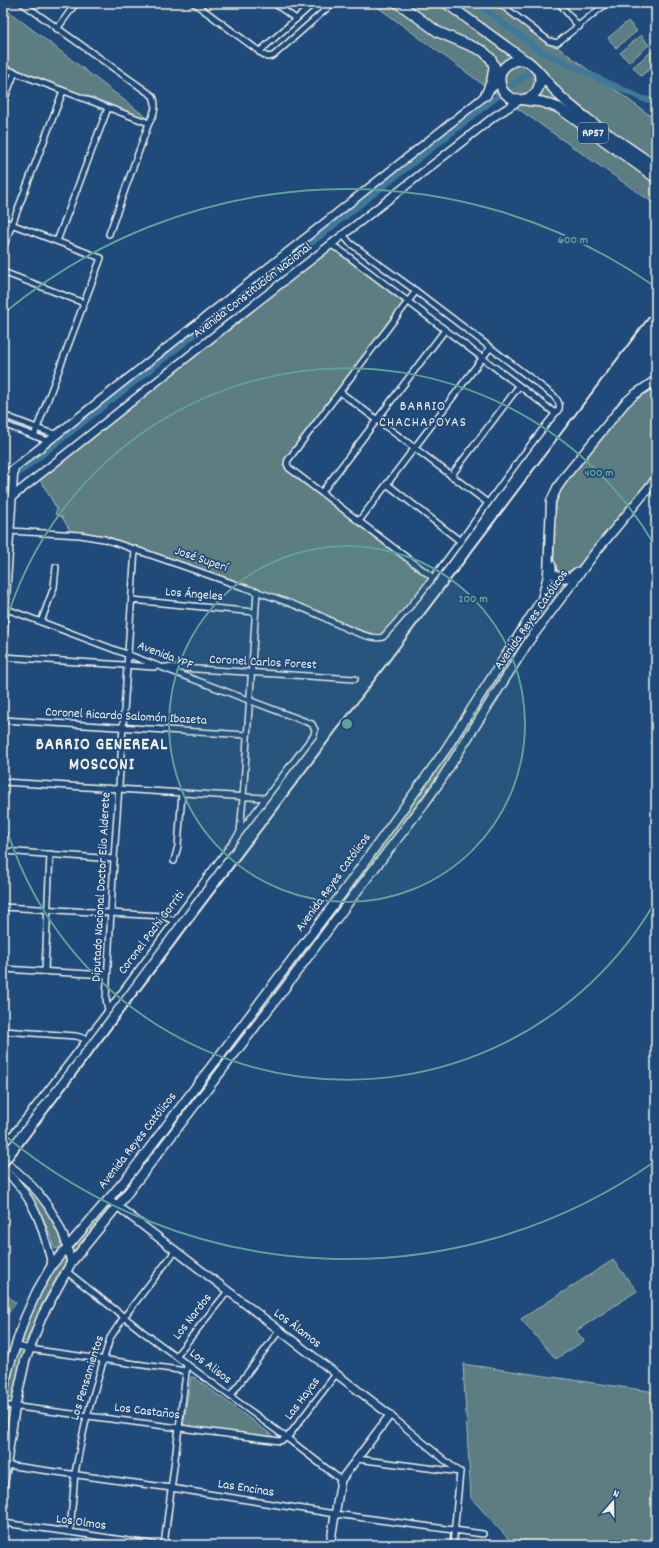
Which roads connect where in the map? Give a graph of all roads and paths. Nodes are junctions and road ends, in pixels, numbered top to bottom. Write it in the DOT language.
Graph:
graph roads {
  1 [pos="23,3"];
  2 [pos="76,3"];
  3 [pos="194,3"];
  4 [pos="274,3"];
  5 [pos="314,3"];
  6 [pos="333,3"];
  7 [pos="398,3"];
  8 [pos="446,3"];
  9 [pos="499,3"];
  10 [pos="559,3"];
  11 [pos="607,3"];
  12 [pos="296,19"];
  13 [pos="578,27"];
  14 [pos="57,29"];
  15 [pos="259,52"];
  16 [pos="526,61"];
  17 [pos="494,67"];
  18 [pos="3,68"];
  19 [pos="15,72"];
  20 [pos="539,72"];
  21 [pos="500,80"];
  22 [pos="62,90"];
  23 [pos="486,95"];
  24 [pos="522,100"];
  25 [pos="3,103"];
  26 [pos="108,108"];
  27 [pos="149,123"];
  28 [pos="656,167"];
  29 [pos="656,178"];
  30 [pos="3,221"];
  31 [pos="12,225"];
  32 [pos="109,234"];
  33 [pos="344,235"];
  34 [pos="57,241"];
  35 [pos="331,245"];
  36 [pos="3,248"];
  37 [pos="3,272"];
  38 [pos="416,291"];
  39 [pos="84,302"];
  40 [pos="408,302"];
  41 [pos="444,330"];
  42 [pos="490,348"];
  43 [pos="482,358"];
  44 [pos="656,380"];
  45 [pos="519,386"];
  46 [pos="340,392"];
  47 [pos="555,413"];
  48 [pos="3,415"];
  49 [pos="376,420"];
  50 [pos="3,424"];
  51 [pos="37,428"];
  52 [pos="57,434"];
  53 [pos="34,436"];
  54 [pos="48,441"];
  55 [pos="414,448"];
  56 [pos="14,468"];
  57 [pos="451,476"];
  58 [pos="3,477"];
  59 [pos="656,479"];
  60 [pos="387,484"];
  61 [pos="322,492"];
  62 [pos="11,497"];
  63 [pos="488,503"];
  64 [pos="3,504"];
  65 [pos="359,521"];
  66 [pos="550,528"];
  67 [pos="9,531"];
  68 [pos="460,541"];
  69 [pos="135,549"];
  70 [pos="594,554"];
  71 [pos="56,567"];
  72 [pos="432,577"];
  73 [pos="257,592"];
  74 [pos="132,600"];
  75 [pos="4,608"];
  76 [pos="254,612"];
  77 [pos="41,622"];
  78 [pos="3,636"];
  79 [pos="128,655"];
  80 [pos="3,657"];
  81 [pos="127,666"];
  82 [pos="159,667"];
  83 [pos="251,673"];
  84 [pos="355,679"];
  85 [pos="249,702"];
  86 [pos="3,720"];
  87 [pos="123,727"];
  88 [pos="315,730"];
  89 [pos="247,735"];
  90 [pos="3,782"];
  91 [pos="118,789"];
  92 [pos="182,794"];
  93 [pos="243,798"];
  94 [pos="265,798"];
  95 [pos="240,832"];
  96 [pos="3,851"];
  97 [pos="50,854"];
  98 [pos="114,859"];
  99 [pos="174,861"];
  100 [pos="3,907"];
  101 [pos="49,910"];
  102 [pos="112,913"];
  103 [pos="174,921"];
  104 [pos="3,969"];
  105 [pos="45,971"];
  106 [pos="107,975"];
  107 [pos="108,1010"];
  108 [pos="3,1031"];
  109 [pos="86,1039"];
  110 [pos="3,1146"];
  111 [pos="3,1161"];
  112 [pos="3,1170"];
  113 [pos="108,1199"];
  114 [pos="117,1206"];
  115 [pos="68,1246"];
  116 [pos="176,1250"];
  117 [pos="71,1263"];
  118 [pos="52,1265"];
  119 [pos="66,1271"];
  120 [pos="228,1291"];
  121 [pos="124,1317"];
  122 [pos="280,1331"];
  123 [pos="15,1345"];
  124 [pos="29,1350"];
  125 [pos="176,1356"];
  126 [pos="103,1360"];
  127 [pos="187,1368"];
  128 [pos="336,1374"];
  129 [pos="3,1393"];
  130 [pos="230,1396"];
  131 [pos="3,1405"];
  132 [pos="15,1407"];
  133 [pos="390,1415"];
  134 [pos="86,1416"];
  135 [pos="178,1427"];
  136 [pos="287,1438"];
  137 [pos="357,1459"];
  138 [pos="4,1464"];
  139 [pos="460,1472"];
  140 [pos="75,1473"];
  141 [pos="341,1480"];
  142 [pos="3,1485"];
  143 [pos="171,1488"];
  144 [pos="335,1514"];
  145 [pos="3,1523"];
  146 [pos="455,1530"];
  147 [pos="70,1532"];
  148 [pos="483,1534"];
  149 [pos="155,1545"];
  150 [pos="164,1545"];
  151 [pos="330,1545"];
  152 [pos="453,1545"];
  1 -- 14 [label="street"];
  2 -- 14 [label="street"];
  3 -- 15 [label="street"];
  4 -- 12 [label="street"];
  5 -- 12 [label="street"];
  6 -- 15 [label="street"];
  7 -- 17 [label="highway, RP57"];
  8 -- 16 [label="highway, RP57"];
  9 -- 13 [label="street"];
  10 -- 13 [label="street"];
  11 -- 13 [label="street"];
  12 -- 15 [label="street"];
  14 -- 27 [label="street"];
  16 -- 20 [label="highway, RP57"];
  16 -- 21 [label="highway"];
  17 -- 21 [label="highway, RP57"];
  17 -- 23 [label="highway"];
  18 -- 19 [label="street"];
  19 -- 22 [label="street"];
  19 -- 25 [label="street"];
  20 -- 24 [label="highway"];
  20 -- 28 [label="highway, RP57"];
  21 -- 23 [label="main road, Avenida Constitución Nacional"];
  21 -- 24 [label="highway, RP57"];
  22 -- 26 [label="street"];
  22 -- 31 [label="street"];
  23 -- 52 [label="main road, Avenida Constitución Nacional"];
  24 -- 29 [label="highway, RP57"];
  24 -- 33 [label="main road, Avenida Constitución Nacional"];
  26 -- 27 [label="street"];
  26 -- 34 [label="street"];
  27 -- 32 [label="street"];
  30 -- 31 [label="street"];
  31 -- 34 [label="street"];
  31 -- 36 [label="street"];
  33 -- 35 [label="main road, Avenida Constitución Nacional"];
  33 -- 38 [label="street"];
  34 -- 39 [label="street"];
  35 -- 40 [label="street"];
  35 -- 62 [label="main road, Avenida Constitución Nacional"];
  37 -- 39 [label="street"];
  38 -- 40 [label="street"];
  38 -- 42 [label="street"];
  39 -- 51 [label="street"];
  40 -- 41 [label="street"];
  40 -- 46 [label="street"];
  41 -- 43 [label="street"];
  41 -- 49 [label="street"];
  42 -- 43 [label="street"];
  42 -- 47 [label="street"];
  43 -- 45 [label="street"];
  43 -- 55 [label="street"];
  44 -- 66 [label="main road, Avenida Reyes Católicos"];
  45 -- 47 [label="street"];
  45 -- 57 [label="street"];
  46 -- 49 [label="street"];
  46 -- 61 [label="street"];
  47 -- 63 [label="street"];
  48 -- 51 [label="street"];
  49 -- 55 [label="street"];
  49 -- 61 [label="street"];
  50 -- 53 [label="street"];
  51 -- 52 [label="street"];
  51 -- 53 [label="street"];
  52 -- 54 [label="main road, Avenida Constitución Nacional"];
  53 -- 54 [label="street"];
  54 -- 56 [label="main road, Avenida Constitución Nacional"];
  55 -- 57 [label="street"];
  55 -- 60 [label="street"];
  56 -- 58 [label="main road, Avenida Constitución Nacional"];
  56 -- 62 [label="main road"];
  57 -- 63 [label="street"];
  59 -- 70 [label="main road, Avenida Reyes Católicos"];
  60 -- 65 [label="street"];
  60 -- 68 [label="street"];
  61 -- 65 [label="street"];
  62 -- 64 [label="main road, Avenida Constitución Nacional"];
  62 -- 67 [label="main road"];
  63 -- 68 [label="street"];
  65 -- 72 [label="street"];
  66 -- 70 [label="main road"];
  66 -- 113 [label="main road, Avenida Reyes Católicos"];
  67 -- 69 [label="street, José Superí"];
  67 -- 75 [label="main road"];
  68 -- 72 [label="street"];
  69 -- 73 [label="street, José Superí"];
  69 -- 74 [label="street, Diputado Nacional Doctor Elio Alderete"];
  70 -- 114 [label="main road, Avenida Reyes Católicos"];
  71 -- 77 [label="street"];
  72 -- 73 [label="street, José Superí"];
  73 -- 76 [label="street"];
  74 -- 76 [label="street, Los Ángeles"];
  74 -- 79 [label="street, Diputado Nacional Doctor Elio Alderete"];
  75 -- 77 [label="street, Avenida YPF"];
  75 -- 78 [label="main road"];
  76 -- 83 [label="street"];
  77 -- 79 [label="street, Avenida YPF"];
  79 -- 81 [label="street, Diputado Nacional Doctor Elio Alderete"];
  79 -- 82 [label="street, Avenida YPF"];
  80 -- 81 [label="street, Coronel Carlos Forest"];
  81 -- 82 [label="street, Coronel Carlos Forest"];
  81 -- 87 [label="street, Diputado Nacional Doctor Elio Alderete"];
  82 -- 83 [label="street, Coronel Carlos Forest"];
  82 -- 85 [label="street, Avenida YPF"];
  83 -- 84 [label="street, Coronel Carlos Forest"];
  83 -- 85 [label="street"];
  85 -- 88 [label="street, Avenida YPF"];
  85 -- 89 [label="street"];
  86 -- 87 [label="street, Coronel Ricardo Salomón Ibazeta"];
  87 -- 89 [label="street, Coronel Ricardo Salomón Ibazeta"];
  87 -- 91 [label="street, Diputado Nacional Doctor Elio Alderete"];
  88 -- 94 [label="street, Coronel Pachi Gorriti"];
  89 -- 93 [label="street"];
  90 -- 91 [label="street"];
  91 -- 92 [label="street"];
  91 -- 98 [label="street, Diputado Nacional Doctor Elio Alderete"];
  92 -- 93 [label="street"];
  92 -- 99 [label="street"];
  93 -- 94 [label="street"];
  93 -- 95 [label="street"];
  94 -- 95 [label="street, Coronel Pachi Gorriti"];
  95 -- 103 [label="street, Coronel Pachi Gorriti"];
  96 -- 97 [label="street"];
  97 -- 98 [label="street"];
  97 -- 101 [label="street"];
  98 -- 102 [label="street, Diputado Nacional Doctor Elio Alderete"];
  100 -- 101 [label="street"];
  101 -- 102 [label="street"];
  101 -- 105 [label="street"];
  102 -- 103 [label="street"];
  102 -- 106 [label="street, Diputado Nacional Doctor Elio Alderete"];
  103 -- 107 [label="street, Coronel Pachi Gorriti"];
  104 -- 105 [label="street"];
  105 -- 106 [label="street"];
  106 -- 107 [label="street, Diputado Nacional Doctor Elio Alderete"];
  107 -- 109 [label="street, Coronel Pachi Gorriti"];
  108 -- 109 [label="street"];
  109 -- 110 [label="street, Coronel Pachi Gorriti"];
  111 -- 115 [label="main road"];
  112 -- 118 [label="main road"];
  113 -- 114 [label="main road, Los Álamos"];
  113 -- 115 [label="main road, Avenida Reyes Católicos"];
  114 -- 116 [label="main road, Los Álamos"];
  114 -- 117 [label="main road, Avenida Reyes Católicos"];
  115 -- 117 [label="main road"];
  115 -- 118 [label="main road, Avenida Reyes Católicos"];
  116 -- 120 [label="main road, Los Álamos"];
  116 -- 121 [label="street, Los Pensamientos"];
  117 -- 119 [label="main road, Avenida Reyes Católicos"];
  118 -- 123 [label="main road, Avenida Reyes Católicos"];
  119 -- 121 [label="street, Los Alisos"];
  119 -- 124 [label="main road, Avenida Reyes Católicos"];
  120 -- 122 [label="main road, Los Álamos"];
  120 -- 125 [label="street, Los Nardos"];
  121 -- 125 [label="street, Los Alisos"];
  121 -- 126 [label="street, Los Pensamientos"];
  122 -- 128 [label="main road, Los Álamos"];
  122 -- 130 [label="street"];
  123 -- 124 [label="street"];
  123 -- 129 [label="main road, Avenida Reyes Católicos"];
  124 -- 126 [label="street"];
  124 -- 132 [label="main road, Avenida Reyes Católicos"];
  125 -- 127 [label="street, Los Alisos"];
  126 -- 127 [label="street"];
  126 -- 134 [label="street, Los Pensamientos"];
  127 -- 130 [label="street, Los Alisos"];
  127 -- 135 [label="street"];
  128 -- 133 [label="main road, Los Álamos"];
  128 -- 136 [label="street, Las Hayas"];
  130 -- 136 [label="street, Los Alisos"];
  131 -- 132 [label="street, Los Castaños"];
  132 -- 134 [label="street, Los Castaños"];
  132 -- 138 [label="main road, Avenida Reyes Católicos"];
  133 -- 137 [label="main road"];
  133 -- 139 [label="street, Los Álamos"];
  134 -- 135 [label="street, Los Castaños"];
  134 -- 140 [label="street, Los Pensamientos"];
  135 -- 136 [label="street, Los Castaños"];
  135 -- 143 [label="street"];
  136 -- 141 [label="street, Los Alisos"];
  137 -- 139 [label="street"];
  137 -- 141 [label="main road"];
  138 -- 140 [label="street, Las Encinas"];
  138 -- 142 [label="main road, Avenida Reyes Católicos"];
  139 -- 146 [label="street"];
  140 -- 143 [label="street, Las Encinas"];
  140 -- 147 [label="street, Los Pensamientos"];
  141 -- 144 [label="main road"];
  143 -- 144 [label="street, Las Encinas"];
  143 -- 150 [label="street"];
  144 -- 146 [label="street, Las Encinas"];
  144 -- 151 [label="main road"];
  145 -- 147 [label="street, Los Olmos"];
  146 -- 148 [label="street, Las Encinas"];
  146 -- 152 [label="street"];
  147 -- 149 [label="street, Los Olmos"];
}
